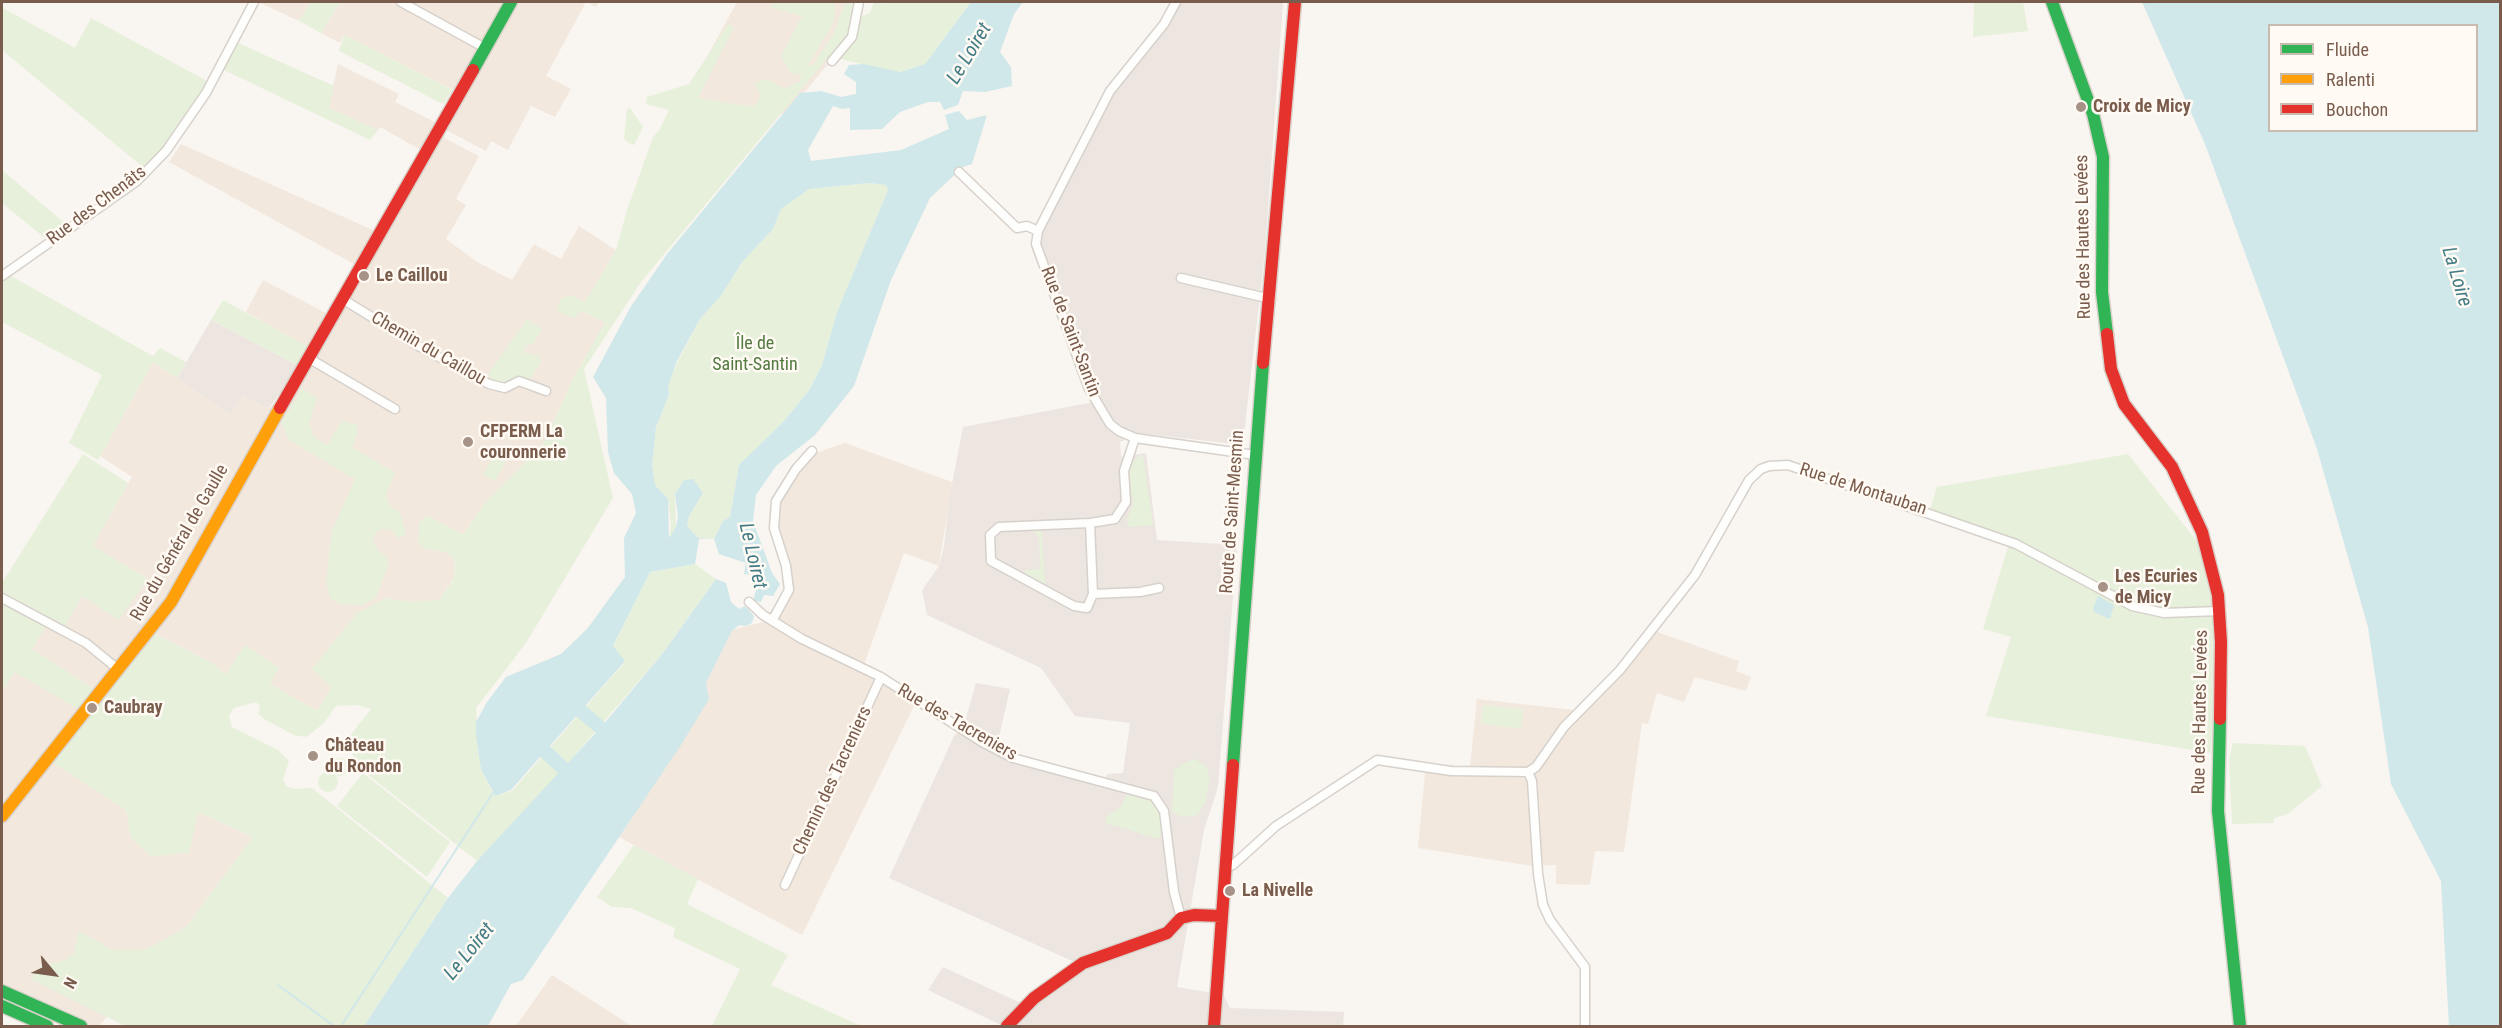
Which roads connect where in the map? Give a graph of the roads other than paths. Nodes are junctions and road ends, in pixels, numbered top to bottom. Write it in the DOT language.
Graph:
graph roads {
  1 [pos="254,2"];
  2 [pos="401,2"];
  3 [pos="511,2"];
  4 [pos="859,2"];
  5 [pos="1176,2"];
  6 [pos="1296,2"];
  7 [pos="2052,2"];
  8 [pos="485,48"];
  9 [pos="832,61"];
  10 [pos="959,172"];
  11 [pos="1038,231"];
  12 [pos="2,276"];
  13 [pos="1180,278"];
  14 [pos="1270,299"];
  15 [pos="345,300"];
  16 [pos="310,358"];
  17 [pos="546,392"];
  18 [pos="395,409"];
  19 [pos="1135,438"];
  20 [pos="812,451"];
  21 [pos="1255,455"];
  22 [pos="1090,523"];
  23 [pos="1159,588"];
  24 [pos="1093,594"];
  25 [pos="2,598"];
  26 [pos="749,602"];
  27 [pos="2220,611"];
  28 [pos="772,621"];
  29 [pos="119,669"];
  30 [pos="881,677"];
  31 [pos="1528,772"];
  32 [pos="2,816"];
  33 [pos="1226,866"];
  34 [pos="785,885"];
  35 [pos="1222,916"];
  36 [pos="1181,918"];
  37 [pos="2,991"];
  38 [pos="2,1006"];
  39 [pos="47,1026"];
  40 [pos="81,1026"];
  41 [pos="1007,1026"];
  42 [pos="1214,1026"];
  43 [pos="1585,1026"];
  44 [pos="2240,1026"];
  1 -- 12 [label="street, Rue des Chenâts"];
  2 -- 8 [label="street"];
  3 -- 8 [label="main road"];
  4 -- 9 [label="street"];
  5 -- 11 [label="street"];
  6 -- 14 [label="main road, Route de Saint-Mesmin"];
  7 -- 27 [label="main road, Rue des Hautes Levées"];
  8 -- 15 [label="main road, Rue du Général de Gaulle"];
  10 -- 11 [label="street"];
  11 -- 19 [label="street, Rue de Saint-Santin"];
  13 -- 14 [label="street"];
  14 -- 21 [label="main road, Route de Saint-Mesmin"];
  15 -- 16 [label="main road, Rue du Général de Gaulle"];
  15 -- 17 [label="street, Chemin du Caillou"];
  16 -- 18 [label="street"];
  16 -- 29 [label="main road, Rue du Général de Gaulle"];
  19 -- 21 [label="street, Rue de Saint-Santin"];
  19 -- 22 [label="street"];
  20 -- 28 [label="street"];
  21 -- 33 [label="main road, Route de Saint-Mesmin"];
  22 -- 24 [label="street"];
  22 -- 24 [label="street"];
  23 -- 24 [label="street"];
  25 -- 29 [label="street"];
  26 -- 28 [label="street, Rue des Tacreniers"];
  27 -- 31 [label="street, Rue de Montauban"];
  27 -- 44 [label="main road, Rue des Hautes Levées"];
  28 -- 30 [label="street, Rue des Tacreniers"];
  29 -- 32 [label="main road, Rue du Général de Gaulle"];
  30 -- 34 [label="street, Chemin des Tacreniers"];
  30 -- 36 [label="street, Rue des Tacreniers"];
  31 -- 33 [label="street"];
  31 -- 43 [label="street"];
  33 -- 35 [label="main road, Route de Saint-Mesmin"];
  35 -- 36 [label="main road"];
  35 -- 42 [label="main road, Route de Saint-Mesmin"];
  36 -- 41 [label="main road"];
  37 -- 40 [label="main road"];
  38 -- 39 [label="main road"];
}
